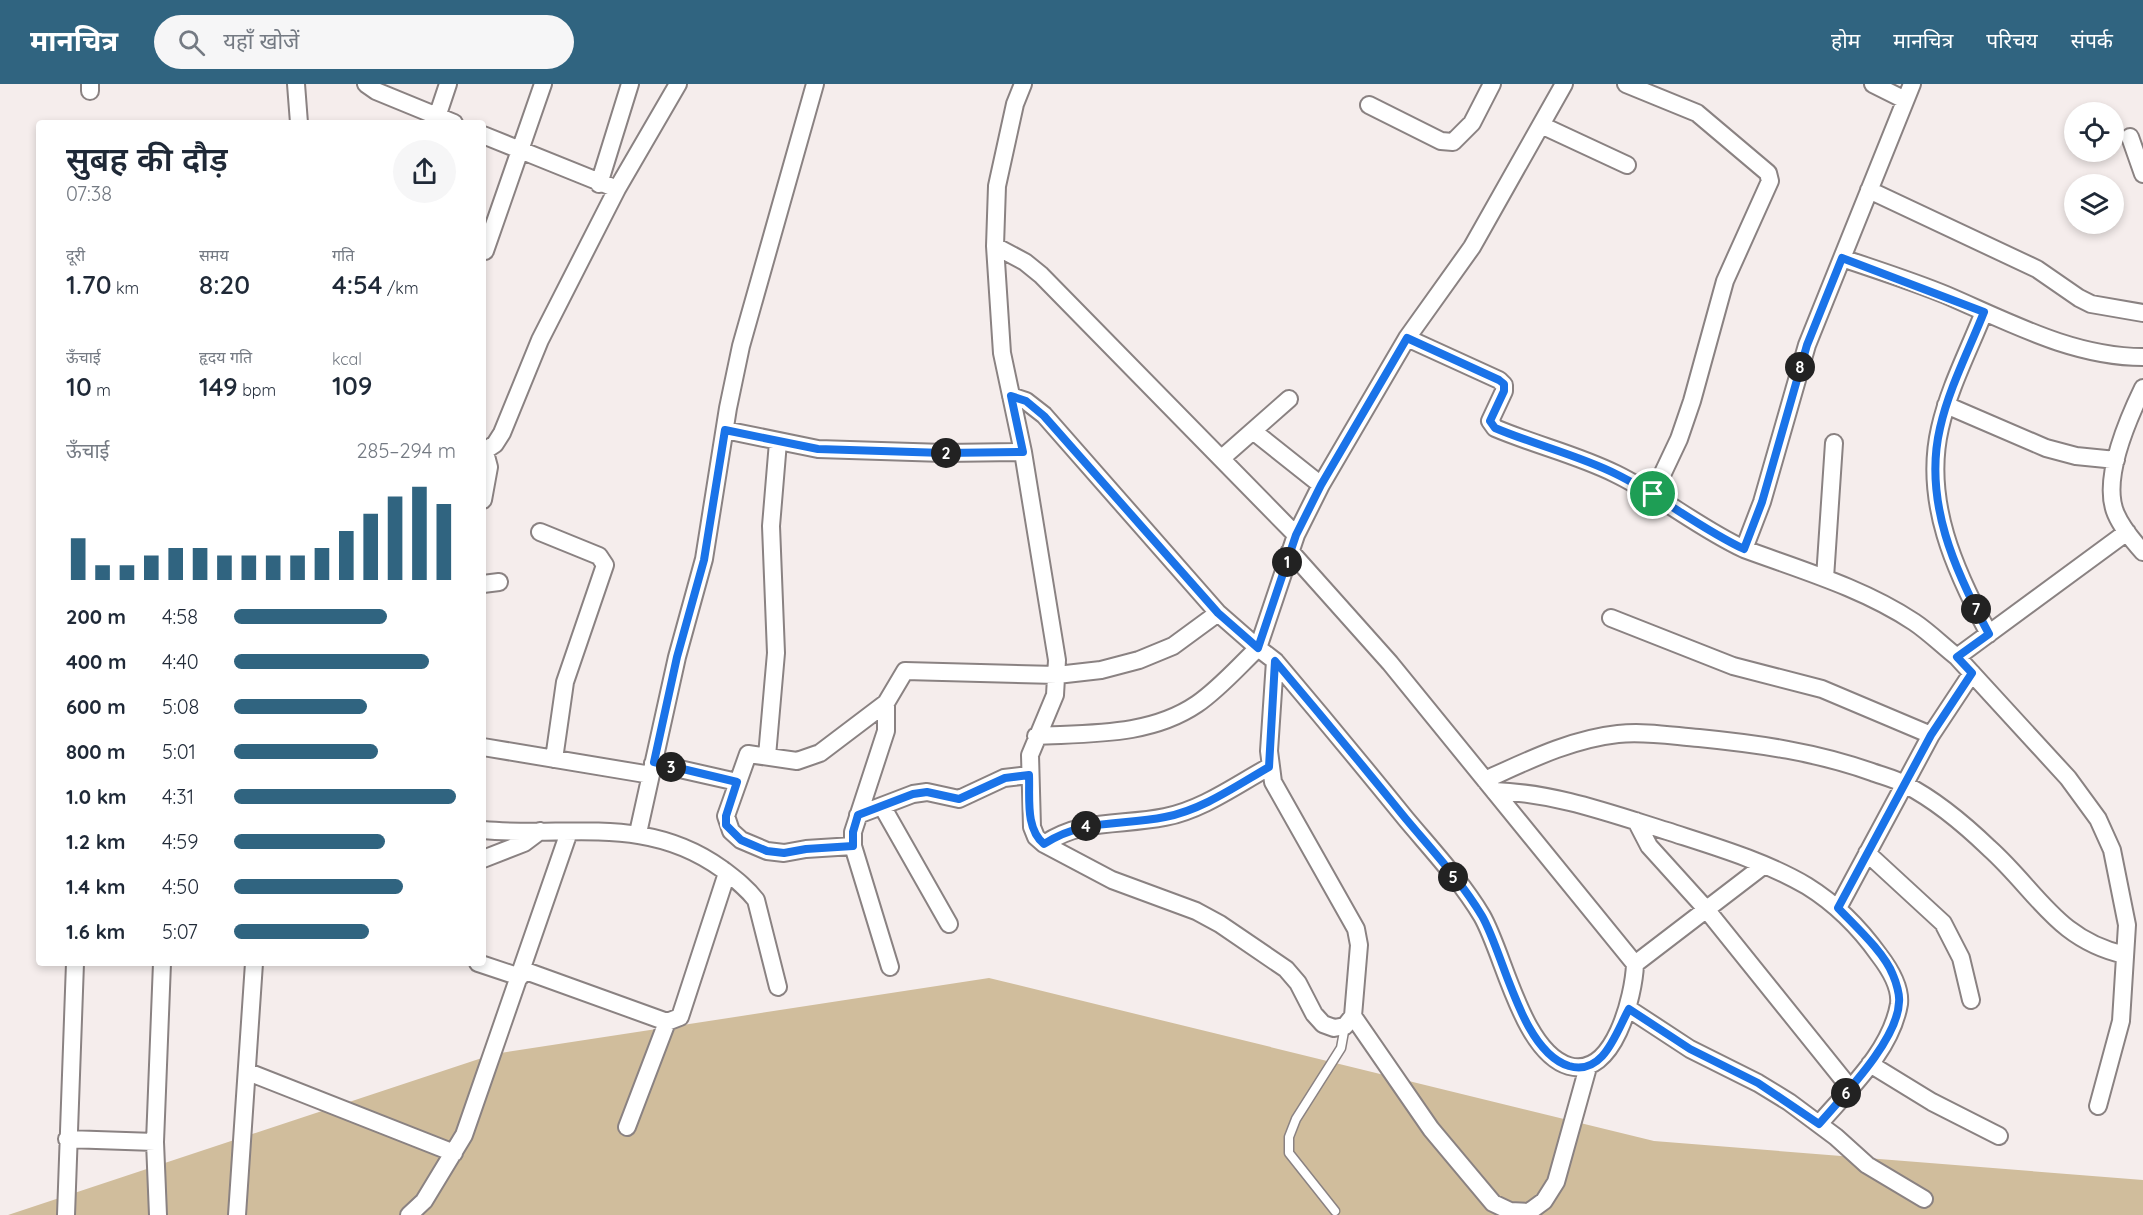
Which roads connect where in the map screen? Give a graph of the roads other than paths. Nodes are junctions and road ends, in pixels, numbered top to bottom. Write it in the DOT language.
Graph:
graph roads {
  1 [pos="296,84"];
  2 [pos="366,84"];
  3 [pos="448,84"];
  4 [pos="543,84"];
  5 [pos="630,84"];
  6 [pos="678,84"];
  7 [pos="815,84"];
  8 [pos="1023,84"];
  9 [pos="1492,84"];
  10 [pos="1564,84"];
  11 [pos="1626,84"];
  12 [pos="1873,84"];
  13 [pos="1908,92"];
  14 [pos="1369,105"];
  15 [pos="299,120"];
  16 [pos="436,120"];
  17 [pos="1541,125"];
  18 [pos="486,136"];
  19 [pos="2130,137"];
  20 [pos="520,151"];
  21 [pos="1627,165"];
  22 [pos="2143,174"];
  23 [pos="598,184"];
  24 [pos="617,189"];
  25 [pos="1869,190"];
  26 [pos="486,245"];
  27 [pos="995,246"];
  28 [pos="1842,258"];
  29 [pos="1984,312"];
  30 [pos="2143,313"];
  31 [pos="1407,338"];
  32 [pos="2143,357"];
  33 [pos="2143,388"];
  34 [pos="1011,396"];
  35 [pos="1289,399"];
  36 [pos="1946,405"];
  37 [pos="725,430"];
  38 [pos="1252,431"];
  39 [pos="778,442"];
  40 [pos="1834,442"];
  41 [pos="486,450"];
  42 [pos="1023,452"];
  43 [pos="486,458"];
  44 [pos="1222,458"];
  45 [pos="2116,460"];
  46 [pos="486,484"];
  47 [pos="1321,485"];
  48 [pos="1653,494"];
  49 [pos="540,532"];
  50 [pos="2127,532"];
  51 [pos="1293,543"];
  52 [pos="1744,549"];
  53 [pos="2143,552"];
  54 [pos="1825,578"];
  55 [pos="1218,613"];
  56 [pos="1611,618"];
  57 [pos="1989,634"];
  58 [pos="1258,648"];
  59 [pos="1957,657"];
  60 [pos="1275,661"];
  61 [pos="1972,673"];
  62 [pos="1057,675"];
  63 [pos="886,703"];
  64 [pos="1931,735"];
  65 [pos="1036,736"];
  66 [pos="486,748"];
  67 [pos="768,756"];
  68 [pos="554,759"];
  69 [pos="1269,767"];
  70 [pos="652,769"];
  71 [pos="1029,775"];
  72 [pos="737,782"];
  73 [pos="1905,784"];
  74 [pos="1490,786"];
  75 [pos="882,806"];
  76 [pos="858,815"];
  77 [pos="1636,822"];
  78 [pos="486,830"];
  79 [pos="540,831"];
  80 [pos="569,832"];
  81 [pos="638,833"];
  82 [pos="1044,844"];
  83 [pos="853,846"];
  84 [pos="1867,853"];
  85 [pos="486,858"];
  86 [pos="1763,866"];
  87 [pos="727,873"];
  88 [pos="1838,908"];
  89 [pos="1706,909"];
  90 [pos="949,924"];
  91 [pos="2125,955"];
  92 [pos="1635,964"];
  93 [pos="486,965"];
  94 [pos="75,966"];
  95 [pos="162,966"];
  96 [pos="254,966"];
  97 [pos="890,968"];
  98 [pos="522,974"];
  99 [pos="778,987"];
  100 [pos="1971,1000"];
  101 [pos="1629,1009"];
  102 [pos="1349,1021"];
  103 [pos="667,1022"];
  104 [pos="1870,1064"];
  105 [pos="1587,1067"];
  106 [pos="248,1072"];
  107 [pos="1850,1088"];
  108 [pos="2098,1106"];
  109 [pos="1819,1124"];
  110 [pos="627,1127"];
  111 [pos="1999,1136"];
  112 [pos="67,1139"];
  113 [pos="155,1142"];
  114 [pos="454,1153"];
  115 [pos="1924,1198"];
  116 [pos="1335,1211"];
  117 [pos="66,1215"];
  118 [pos="158,1215"];
  119 [pos="237,1215"];
  120 [pos="409,1215"];
  1 -- 15 [label="street"];
  2 -- 16 [label="street"];
  3 -- 16 [label="street"];
  4 -- 20 [label="street"];
  5 -- 23 [label="street"];
  6 -- 24 [label="street"];
  7 -- 37 [label="street"];
  8 -- 27 [label="street"];
  9 -- 14 [label="street"];
  10 -- 17 [label="street"];
  11 -- 48 [label="street"];
  12 -- 13 [label="street"];
  13 -- 25 [label="street"];
  17 -- 21 [label="street"];
  17 -- 31 [label="street"];
  18 -- 20 [label="street"];
  19 -- 22 [label="street"];
  20 -- 23 [label="street"];
  20 -- 26 [label="street"];
  23 -- 24 [label="street"];
  24 -- 41 [label="street"];
  25 -- 28 [label="street"];
  25 -- 30 [label="street"];
  27 -- 34 [label="street"];
  27 -- 44 [label="street"];
  28 -- 29 [label="street"];
  28 -- 52 [label="street"];
  29 -- 32 [label="street"];
  29 -- 36 [label="street"];
  31 -- 47 [label="street"];
  31 -- 48 [label="street"];
  33 -- 45 [label="street"];
  34 -- 42 [label="street"];
  34 -- 55 [label="street"];
  35 -- 38 [label="street"];
  36 -- 45 [label="street"];
  36 -- 57 [label="street"];
  37 -- 39 [label="street"];
  37 -- 70 [label="street"];
  38 -- 44 [label="street"];
  38 -- 47 [label="street"];
  39 -- 42 [label="street"];
  39 -- 67 [label="street"];
  40 -- 54 [label="street"];
  42 -- 62 [label="street"];
  43 -- 46 [label="street"];
  44 -- 51 [label="street"];
  45 -- 50 [label="street"];
  47 -- 51 [label="street"];
  48 -- 52 [label="street"];
  49 -- 68 [label="street"];
  50 -- 53 [label="street"];
  50 -- 57 [label="street"];
  51 -- 58 [label="street"];
  51 -- 74 [label="street"];
  52 -- 54 [label="street"];
  54 -- 59 [label="street"];
  55 -- 58 [label="street"];
  55 -- 62 [label="street"];
  56 -- 64 [label="street"];
  57 -- 59 [label="street"];
  58 -- 60 [label="street"];
  58 -- 65 [label="street"];
  59 -- 61 [label="street"];
  60 -- 69 [label="street"];
  60 -- 105 [label="street"];
  61 -- 64 [label="street"];
  61 -- 91 [label="street"];
  62 -- 63 [label="street"];
  62 -- 65 [label="street"];
  63 -- 67 [label="street"];
  63 -- 76 [label="street"];
  64 -- 73 [label="street"];
  65 -- 71 [label="street"];
  66 -- 68 [label="street"];
  67 -- 72 [label="street"];
  68 -- 70 [label="street"];
  69 -- 82 [label="street"];
  69 -- 102 [label="street"];
  70 -- 72 [label="street"];
  70 -- 81 [label="street"];
  71 -- 75 [label="street"];
  71 -- 82 [label="street"];
  72 -- 83 [label="street"];
  73 -- 74 [label="street"];
  73 -- 84 [label="street"];
  73 -- 91 [label="street"];
  74 -- 77 [label="street"];
  74 -- 92 [label="street"];
  75 -- 76 [label="street"];
  75 -- 90 [label="street"];
  76 -- 83 [label="street"];
  77 -- 86 [label="street"];
  77 -- 89 [label="street"];
  78 -- 79 [label="street"];
  79 -- 80 [label="street"];
  79 -- 85 [label="street"];
  80 -- 81 [label="street"];
  80 -- 98 [label="street"];
  81 -- 87 [label="street"];
  82 -- 102 [label="street"];
  83 -- 97 [label="street"];
  84 -- 88 [label="street"];
  84 -- 100 [label="street"];
  86 -- 88 [label="street"];
  86 -- 89 [label="street"];
  87 -- 99 [label="street"];
  87 -- 103 [label="street"];
  88 -- 104 [label="street"];
  89 -- 92 [label="street"];
  89 -- 107 [label="street"];
  91 -- 108 [label="street"];
  92 -- 101 [label="street"];
  93 -- 98 [label="street"];
  94 -- 112 [label="street"];
  95 -- 113 [label="street"];
  96 -- 106 [label="street"];
  98 -- 103 [label="street"];
  98 -- 114 [label="street"];
  101 -- 105 [label="street"];
  101 -- 109 [label="street"];
  102 -- 105 [label="street"];
  102 -- 116 [label="lane"];
  103 -- 110 [label="street"];
  104 -- 107 [label="street"];
  104 -- 111 [label="street"];
  106 -- 114 [label="street"];
  106 -- 119 [label="street"];
  107 -- 109 [label="street"];
  109 -- 115 [label="street"];
  112 -- 113 [label="street"];
  112 -- 117 [label="street"];
  113 -- 118 [label="street"];
  114 -- 120 [label="street"];
}
